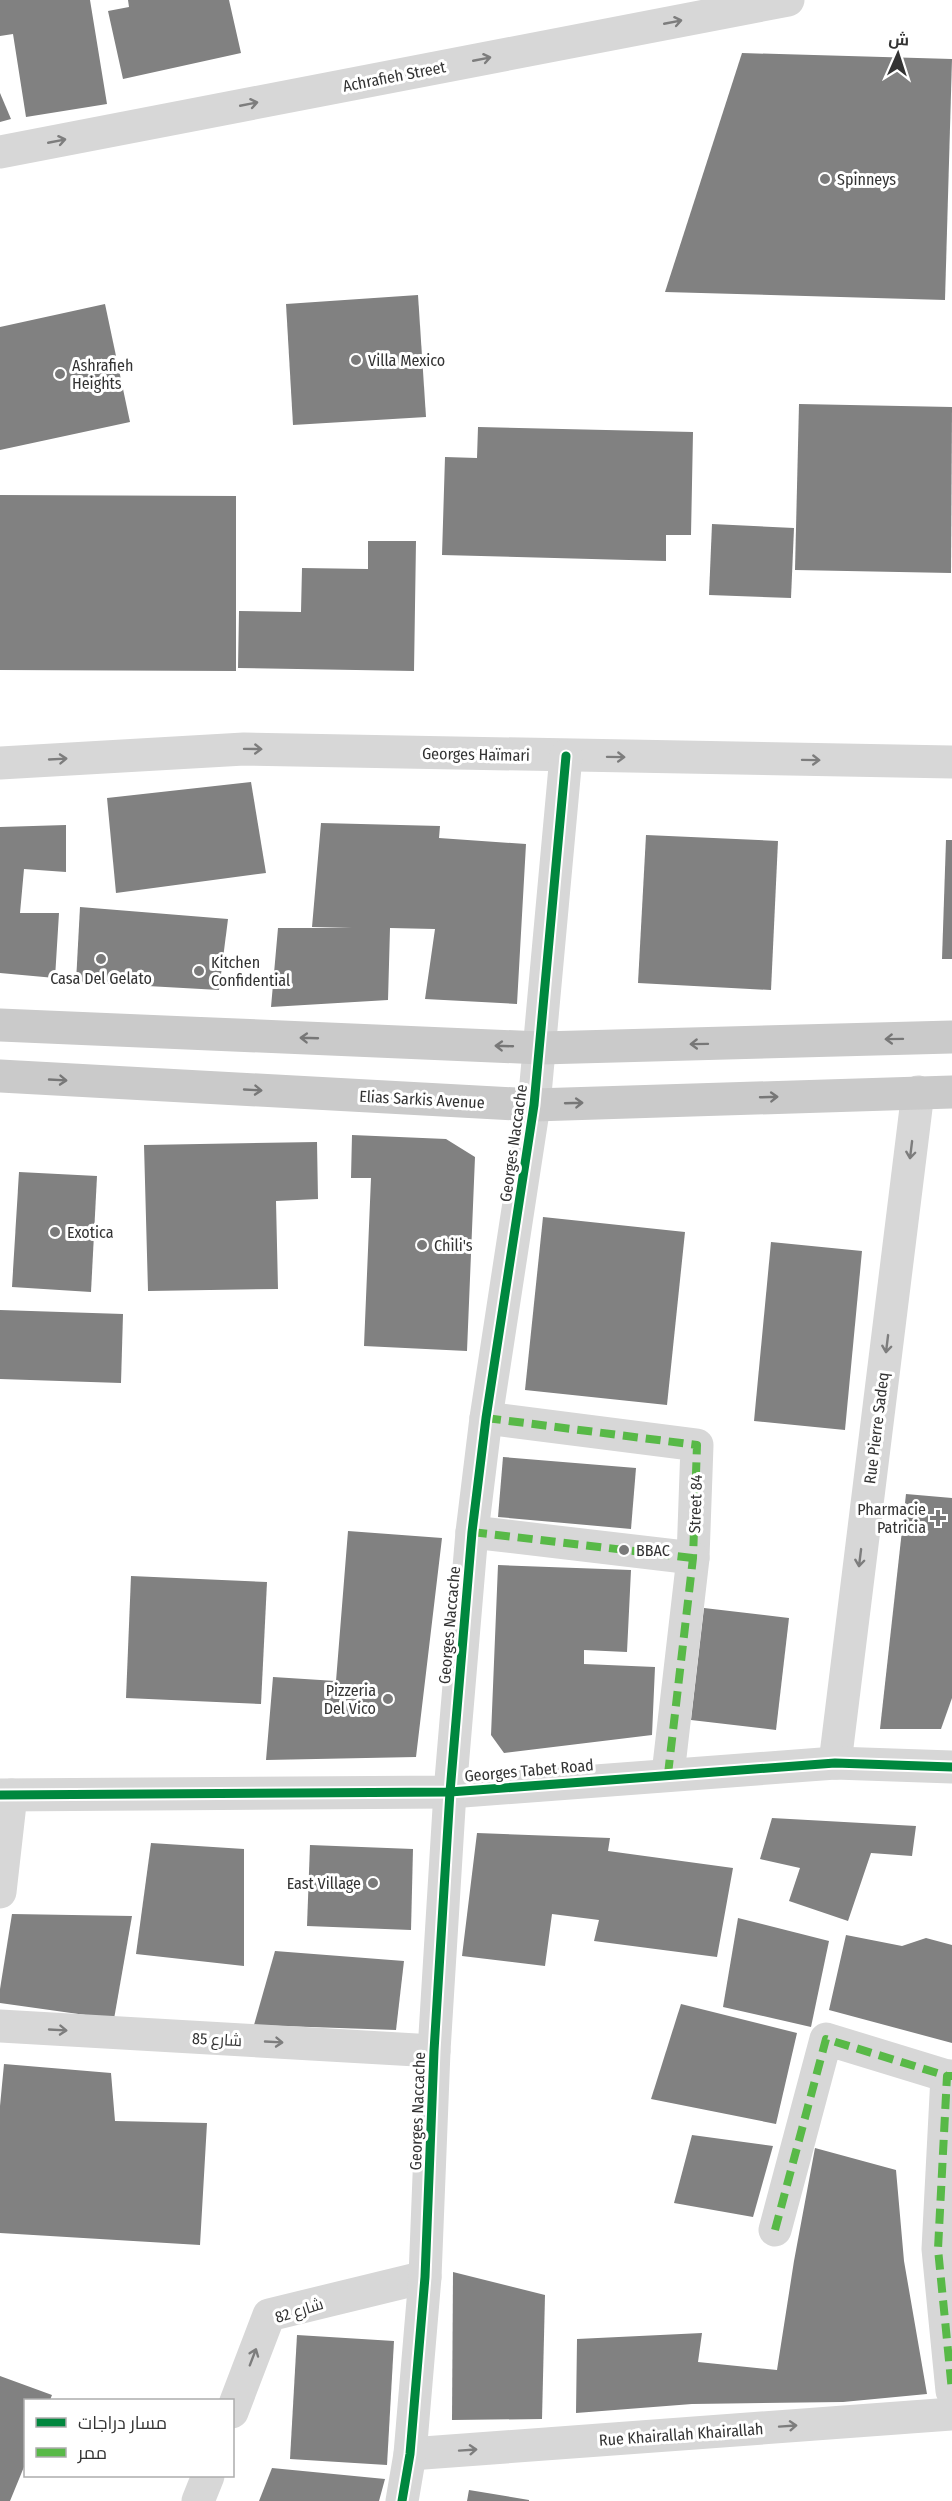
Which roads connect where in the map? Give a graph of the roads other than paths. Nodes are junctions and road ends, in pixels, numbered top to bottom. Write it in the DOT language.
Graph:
graph roads {
  1 [pos="788,0"];
  2 [pos="0,152"];
  3 [pos="566,756"];
  4 [pos="952,762"];
  5 [pos="0,763"];
  6 [pos="0,1025"];
  7 [pos="952,1037"];
  8 [pos="541,1047"];
  9 [pos="0,1076"];
  10 [pos="918,1092"];
  11 [pos="952,1092"];
  12 [pos="534,1105"];
  13 [pos="486,1418"];
  14 [pos="472,1532"];
  15 [pos="693,1558"];
  16 [pos="835,1763"];
  17 [pos="952,1767"];
  18 [pos="668,1774"];
  19 [pos="450,1792"];
  20 [pos="5,1795"];
  21 [pos="0,1892"];
  22 [pos="0,2026"];
  23 [pos="434,2051"];
  24 [pos="950,2076"];
  25 [pos="775,2230"];
  26 [pos="425,2277"];
  27 [pos="952,2391"];
  28 [pos="234,2407"];
  29 [pos="952,2414"];
  30 [pos="410,2454"];
  31 [pos="207,2477"];
  32 [pos="198,2501"];
  33 [pos="402,2501"];
  2 -- 1 [label="street, Achrafieh Street, one-way"];
  3 -- 4 [label="street, Georges Haïmari, one-way"];
  5 -- 3 [label="street, Georges Haïmari, one-way"];
  3 -- 8 [label="street, Georges Naccache"];
  8 -- 6 [label="main road, one-way"];
  7 -- 8 [label="main road, one-way"];
  8 -- 12 [label="street, Georges Naccache"];
  9 -- 12 [label="main road, Elias Sarkis Avenue, one-way"];
  10 -- 11 [label="main road, Elias Sarkis Avenue"];
  12 -- 10 [label="main road, Elias Sarkis Avenue, one-way"];
  10 -- 16 [label="street, Rue Pierre Sadeq, one-way"];
  12 -- 13 [label="street, Georges Naccache"];
  13 -- 14 [label="street, Georges Naccache"];
  13 -- 15 [label="street, Street 84"];
  14 -- 15 [label="street"];
  14 -- 19 [label="street, Georges Naccache"];
  15 -- 18 [label="street, Street 84"];
  16 -- 17 [label="street, Georges Tabet Road"];
  16 -- 18 [label="street, Georges Tabet Road"];
  18 -- 19 [label="street, Georges Tabet Road"];
  19 -- 20 [label="street, Georges Tabet Road"];
  19 -- 23 [label="street, Georges Naccache"];
  20 -- 21 [label="street"];
  22 -- 23 [label="street, شارع 85, one-way"];
  23 -- 26 [label="street, Georges Naccache"];
  24 -- 25 [label="street"];
  24 -- 27 [label="street"];
  28 -- 26 [label="street, شارع 82, one-way"];
  26 -- 30 [label="street, Georges Naccache"];
  30 -- 29 [label="street, Rue Khairallah Khairallah, one-way"];
  30 -- 33 [label="street, Georges Naccache"];
  31 -- 32 [label="street"];
}
